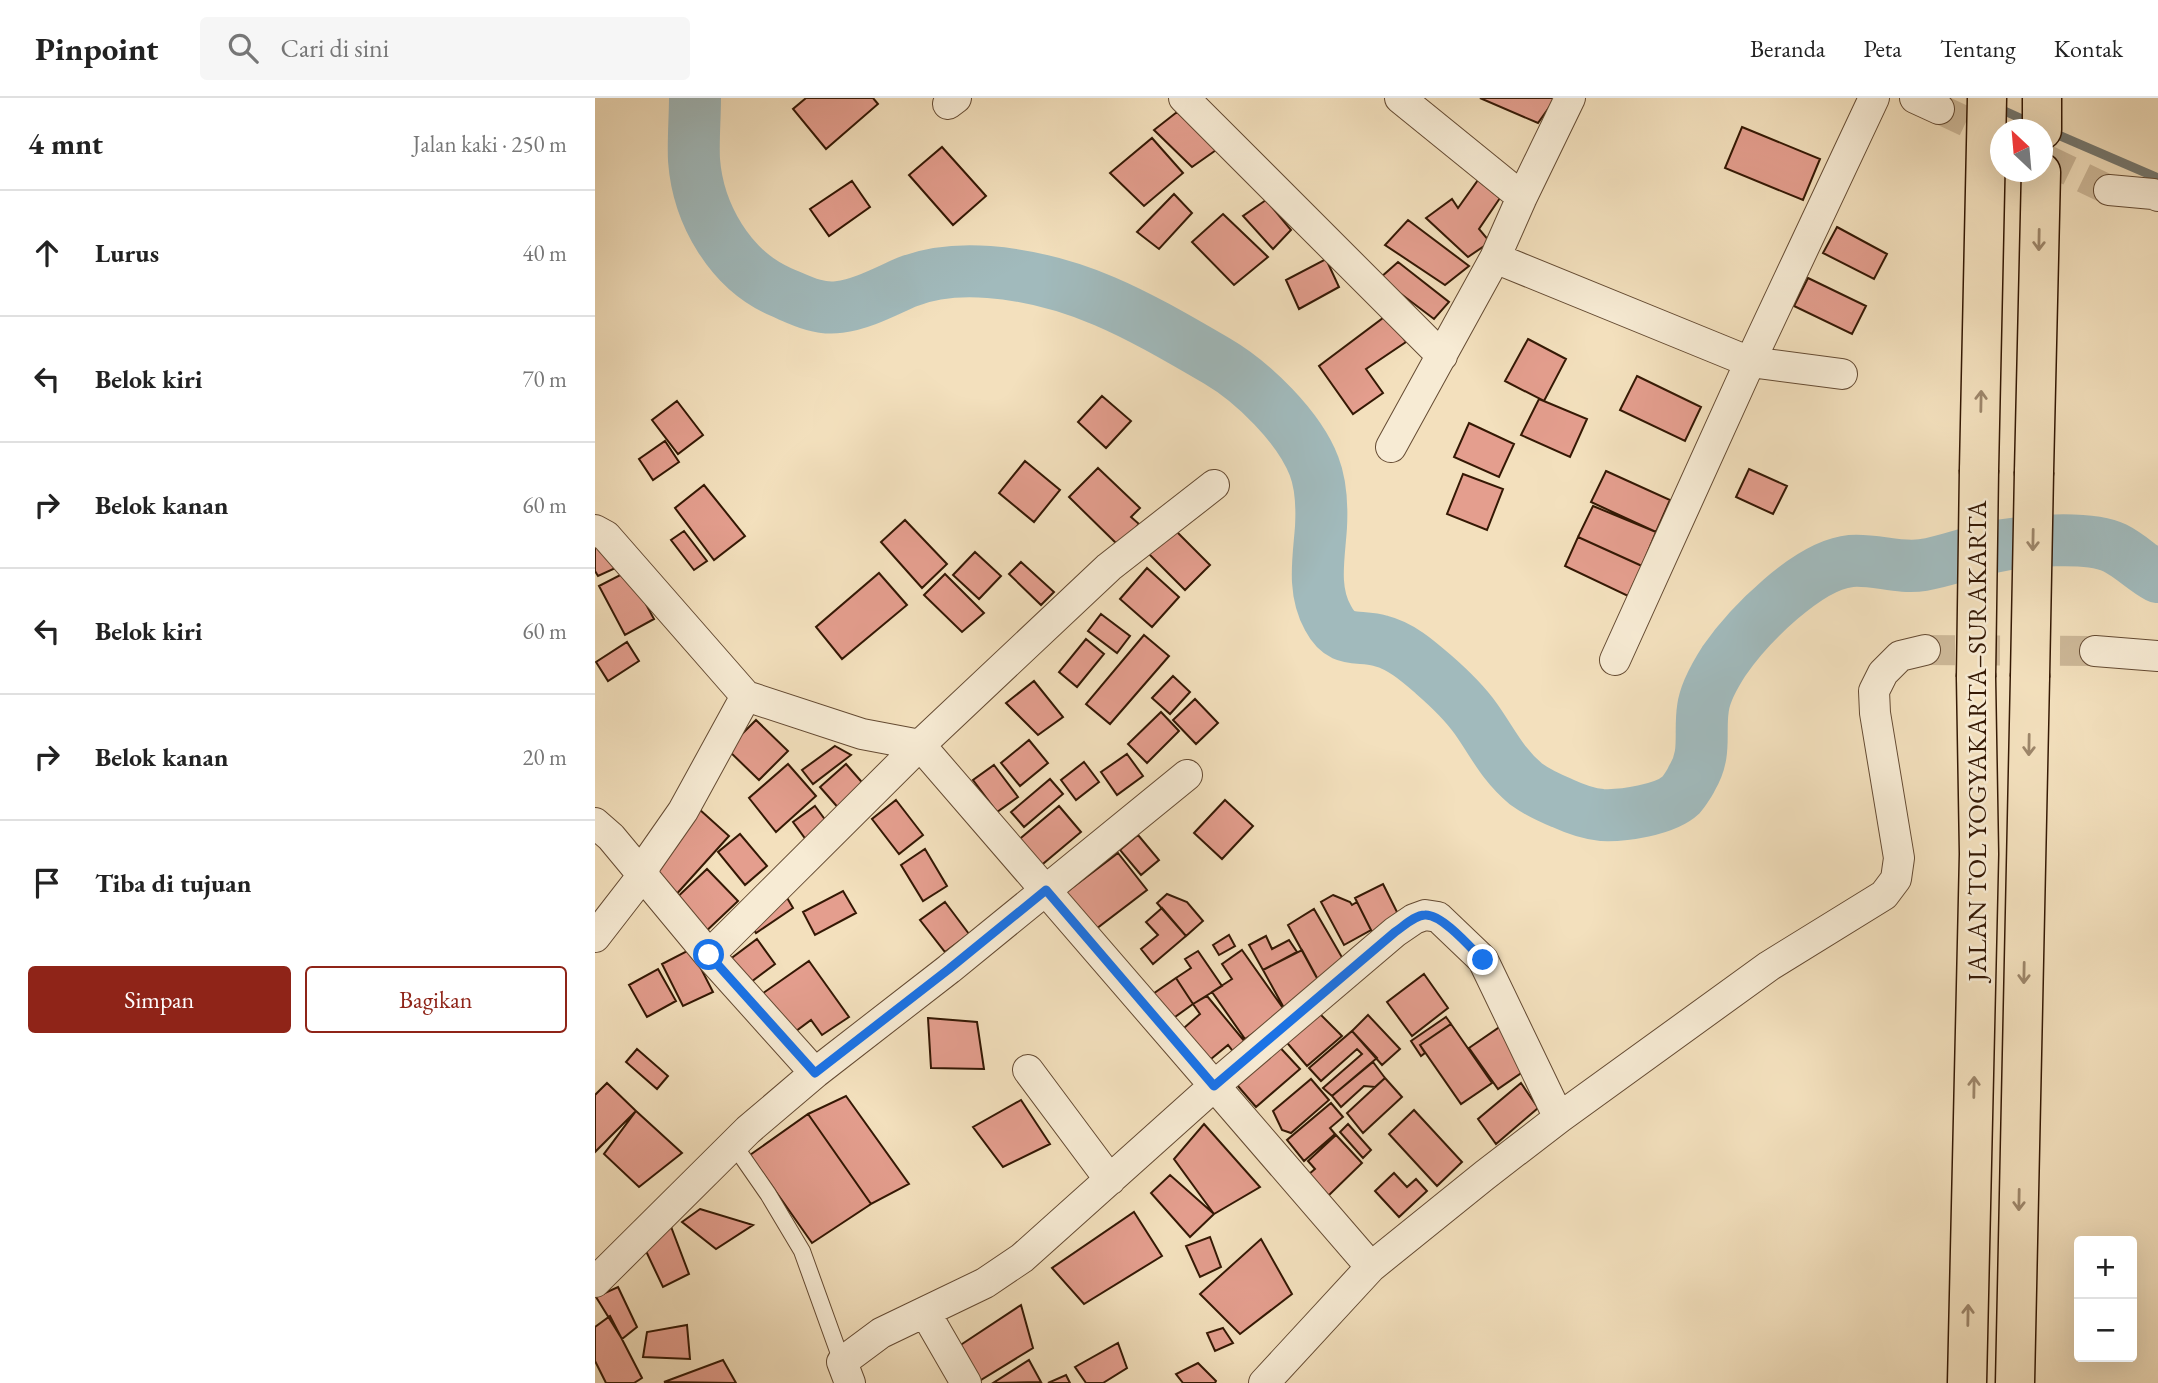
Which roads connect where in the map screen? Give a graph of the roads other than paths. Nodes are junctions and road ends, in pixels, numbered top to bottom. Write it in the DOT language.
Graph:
graph roads {
  1 [pos="1184,98"];
  2 [pos="1400,98"];
  3 [pos="1570,98"];
  4 [pos="1874,98"];
  5 [pos="1987,98"];
  6 [pos="2042,98"];
  7 [pos="2042,119"];
  8 [pos="2041,182"];
  9 [pos="2109,190"];
  10 [pos="2158,196"];
  11 [pos="1522,197"];
  12 [pos="1495,258"];
  13 [pos="1442,356"];
  14 [pos="1750,362"];
  15 [pos="1842,374"];
  16 [pos="1391,447"];
  17 [pos="1214,485"];
  18 [pos="595,530"];
  19 [pos="1925,650"];
  20 [pos="2095,651"];
  21 [pos="2158,656"];
  22 [pos="1615,660"];
  23 [pos="746,696"];
  24 [pos="920,745"];
  25 [pos="1187,775"];
  26 [pos="595,823"];
  27 [pos="643,874"];
  28 [pos="1046,890"];
  29 [pos="595,937"];
  30 [pos="709,955"];
  31 [pos="1028,1070"];
  32 [pos="815,1073"];
  33 [pos="1214,1086"];
  34 [pos="1559,1118"];
  35 [pos="734,1145"];
  36 [pos="1110,1180"];
  37 [pos="1371,1267"];
  38 [pos="595,1282"];
  39 [pos="925,1312"];
  40 [pos="846,1372"];
  41 [pos="966,1383"];
  42 [pos="1264,1383"];
  43 [pos="1967,1383"];
  44 [pos="2015,1383"];
  1 -- 13 [label="street"];
  2 -- 11 [label="street"];
  3 -- 11 [label="street"];
  4 -- 14 [label="street"];
  43 -- 5 [label="highway, JALAN TOL YOGYAKARTA–SURAKARTA, one-way, bridge"];
  6 -- 7 [label="highway"];
  8 -- 44 [label="highway, JALAN TOL YOGYAKARTA–SURAKARTA, one-way, bridge"];
  9 -- 10 [label="street"];
  11 -- 12 [label="street"];
  12 -- 13 [label="street"];
  12 -- 14 [label="street"];
  13 -- 16 [label="street"];
  14 -- 15 [label="street"];
  14 -- 22 [label="street"];
  17 -- 24 [label="street"];
  18 -- 23 [label="street"];
  19 -- 34 [label="street"];
  20 -- 21 [label="street"];
  23 -- 24 [label="street"];
  23 -- 27 [label="street"];
  24 -- 28 [label="street"];
  24 -- 30 [label="street"];
  25 -- 28 [label="street"];
  26 -- 27 [label="street"];
  27 -- 29 [label="street"];
  27 -- 30 [label="street"];
  28 -- 32 [label="street"];
  28 -- 33 [label="street"];
  30 -- 32 [label="street"];
  31 -- 36 [label="street"];
  32 -- 35 [label="street"];
  33 -- 34 [label="street"];
  33 -- 36 [label="street"];
  33 -- 37 [label="street"];
  34 -- 37 [label="street"];
  35 -- 38 [label="street"];
  35 -- 40 [label="lane"];
  36 -- 39 [label="street"];
  37 -- 42 [label="street"];
  39 -- 40 [label="street"];
  39 -- 41 [label="street"];
}
